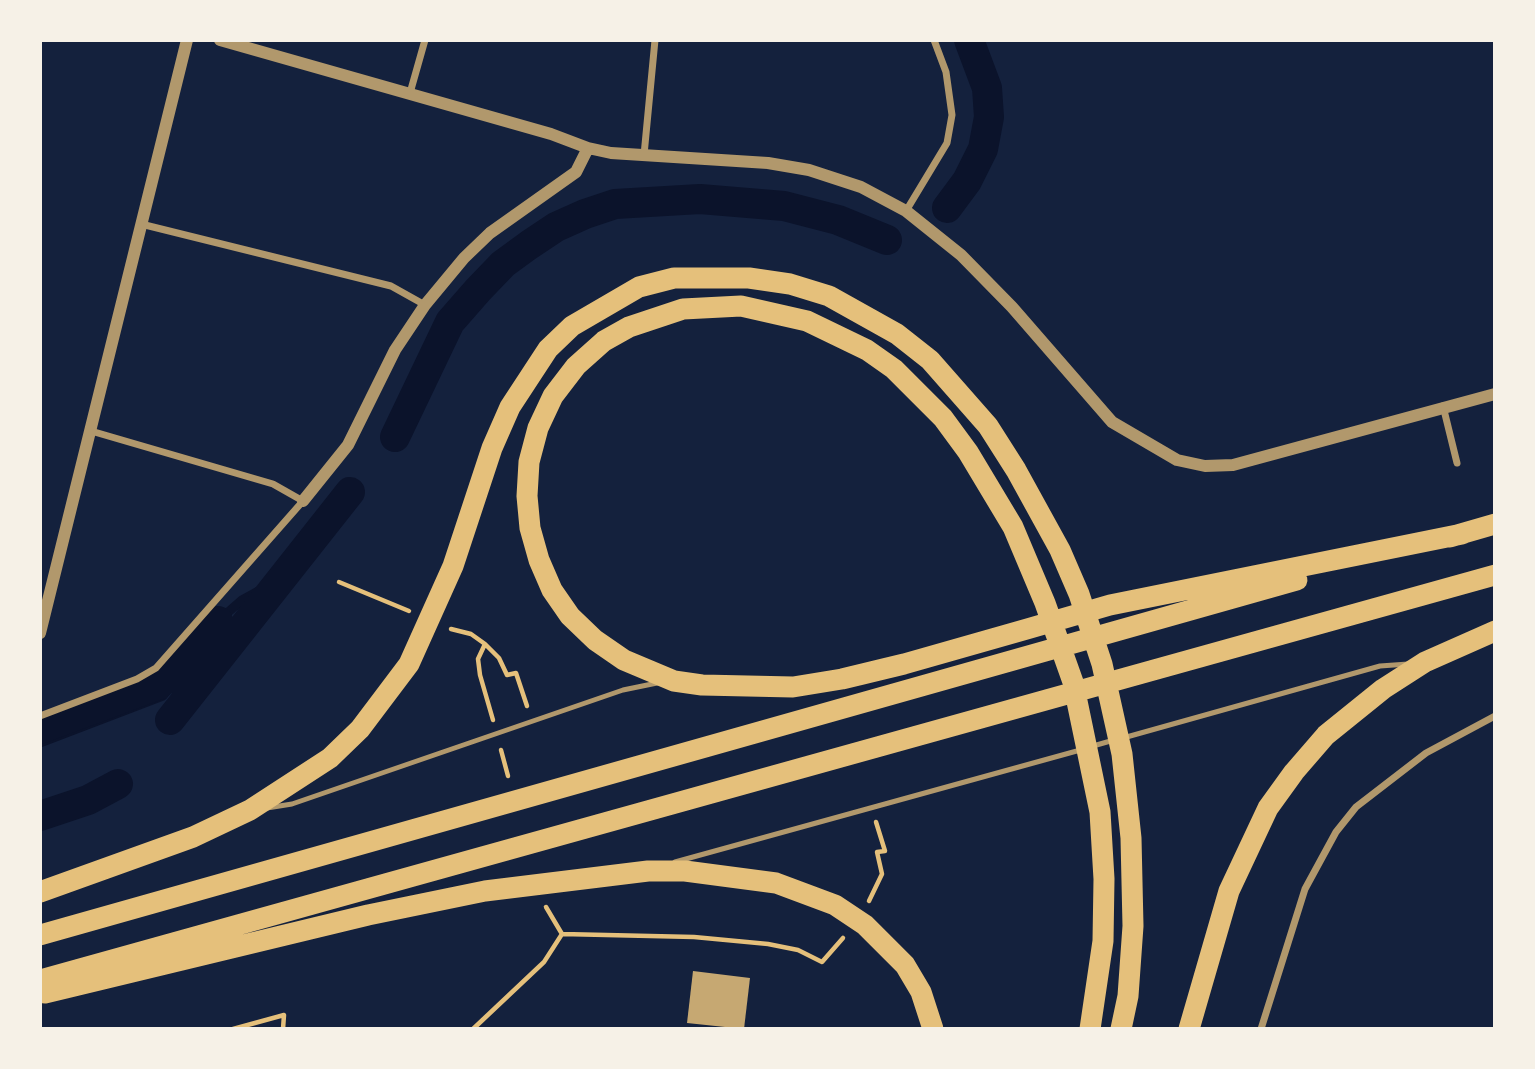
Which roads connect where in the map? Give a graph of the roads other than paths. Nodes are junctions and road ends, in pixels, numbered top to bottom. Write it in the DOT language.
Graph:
graph roads {
  1 [pos="187,40"];
  2 [pos="220,40"];
  3 [pos="425,40"];
  4 [pos="655,40"];
  5 [pos="934,40"];
  6 [pos="410,93"];
  7 [pos="588,148"];
  8 [pos="645,155"];
  9 [pos="906,211"];
  10 [pos="141,224"];
  11 [pos="425,305"];
  12 [pos="1495,394"];
  13 [pos="1443,406"];
  14 [pos="91,431"];
  15 [pos="1457,463"];
  16 [pos="303,501"];
  17 [pos="1495,524"];
  18 [pos="1462,534"];
  19 [pos="1495,575"];
  20 [pos="1495,631"];
  21 [pos="40,633"];
  22 [pos="1425,662"];
  23 [pos="674,681"];
  24 [pos="40,716"];
  25 [pos="1495,716"];
  26 [pos="250,810"];
  27 [pos="648,871"];
  28 [pos="40,892"];
  29 [pos="40,935"];
  30 [pos="40,979"];
  31 [pos="40,994"];
  32 [pos="933,1029"];
  33 [pos="1090,1029"];
  34 [pos="1121,1029"];
  35 [pos="1189,1029"];
  36 [pos="1261,1029"];
  1 -- 10 [label="street"];
  2 -- 6 [label="street"];
  3 -- 6 [label="street"];
  4 -- 8 [label="street"];
  5 -- 9 [label="street"];
  6 -- 7 [label="street"];
  7 -- 8 [label="street"];
  7 -- 11 [label="street"];
  8 -- 9 [label="street"];
  9 -- 13 [label="street"];
  10 -- 11 [label="street"];
  10 -- 14 [label="street"];
  11 -- 16 [label="street"];
  12 -- 13 [label="street"];
  13 -- 15 [label="street"];
  14 -- 16 [label="street"];
  14 -- 21 [label="street"];
  16 -- 24 [label="street"];
  17 -- 18 [label="highway"];
  18 -- 23 [label="highway"];
  18 -- 29 [label="highway"];
  19 -- 30 [label="highway"];
  20 -- 22 [label="highway"];
  22 -- 27 [label="lane"];
  22 -- 35 [label="highway"];
  23 -- 26 [label="lane"];
  23 -- 33 [label="highway"];
  25 -- 36 [label="street"];
  26 -- 28 [label="highway"];
  26 -- 34 [label="highway"];
  27 -- 31 [label="highway"];
  27 -- 32 [label="highway"];
}
